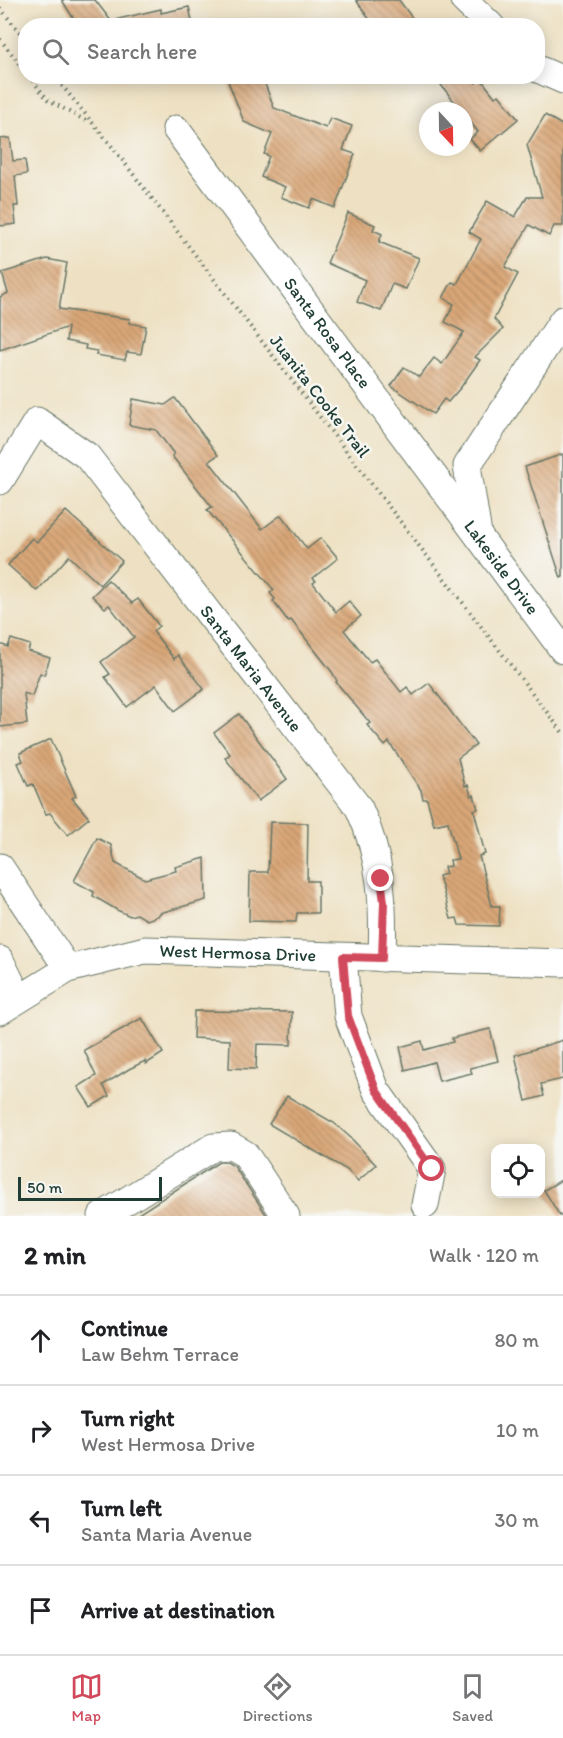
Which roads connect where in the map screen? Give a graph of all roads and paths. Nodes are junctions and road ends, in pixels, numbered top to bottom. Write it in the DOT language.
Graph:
graph roads {
  1 [pos="464,0"];
  2 [pos="0,8"];
  3 [pos="483,18"];
  4 [pos="18,30"];
  5 [pos="0,39"];
  6 [pos="18,62"];
  7 [pos="545,72"];
  8 [pos="563,80"];
  9 [pos="35,84"];
  10 [pos="60,84"];
  11 [pos="91,124"];
  12 [pos="176,129"];
  13 [pos="563,321"];
  14 [pos="0,481"];
  15 [pos="478,538"];
  16 [pos="563,650"];
  17 [pos="563,733"];
  18 [pos="0,867"];
  19 [pos="343,957"];
  20 [pos="382,958"];
  21 [pos="0,960"];
  22 [pos="563,963"];
  23 [pos="68,969"];
  24 [pos="10,1005"];
  25 [pos="425,1205"];
  26 [pos="102,1216"];
  27 [pos="286,1216"];
  1 -- 3 [label="street"];
  2 -- 4 [label="path"];
  5 -- 6 [label="path"];
  7 -- 8 [label="street"];
  9 -- 11 [label="path"];
  10 -- 11 [label="path, Juanita Cooke Trail"];
  11 -- 17 [label="path, Juanita Cooke Trail"];
  12 -- 15 [label="street, Santa Rosa Place"];
  13 -- 15 [label="street, Lakeside Drive"];
  14 -- 20 [label="street, Santa Maria Avenue"];
  15 -- 16 [label="street, Lakeside Drive"];
  18 -- 23 [label="street"];
  19 -- 20 [label="street, West Hermosa Drive"];
  19 -- 23 [label="street, West Hermosa Drive"];
  19 -- 25 [label="street"];
  20 -- 22 [label="street, West Hermosa Drive"];
  21 -- 24 [label="street"];
  23 -- 24 [label="street, West Hermosa Drive"];
  26 -- 27 [label="street"];
}
